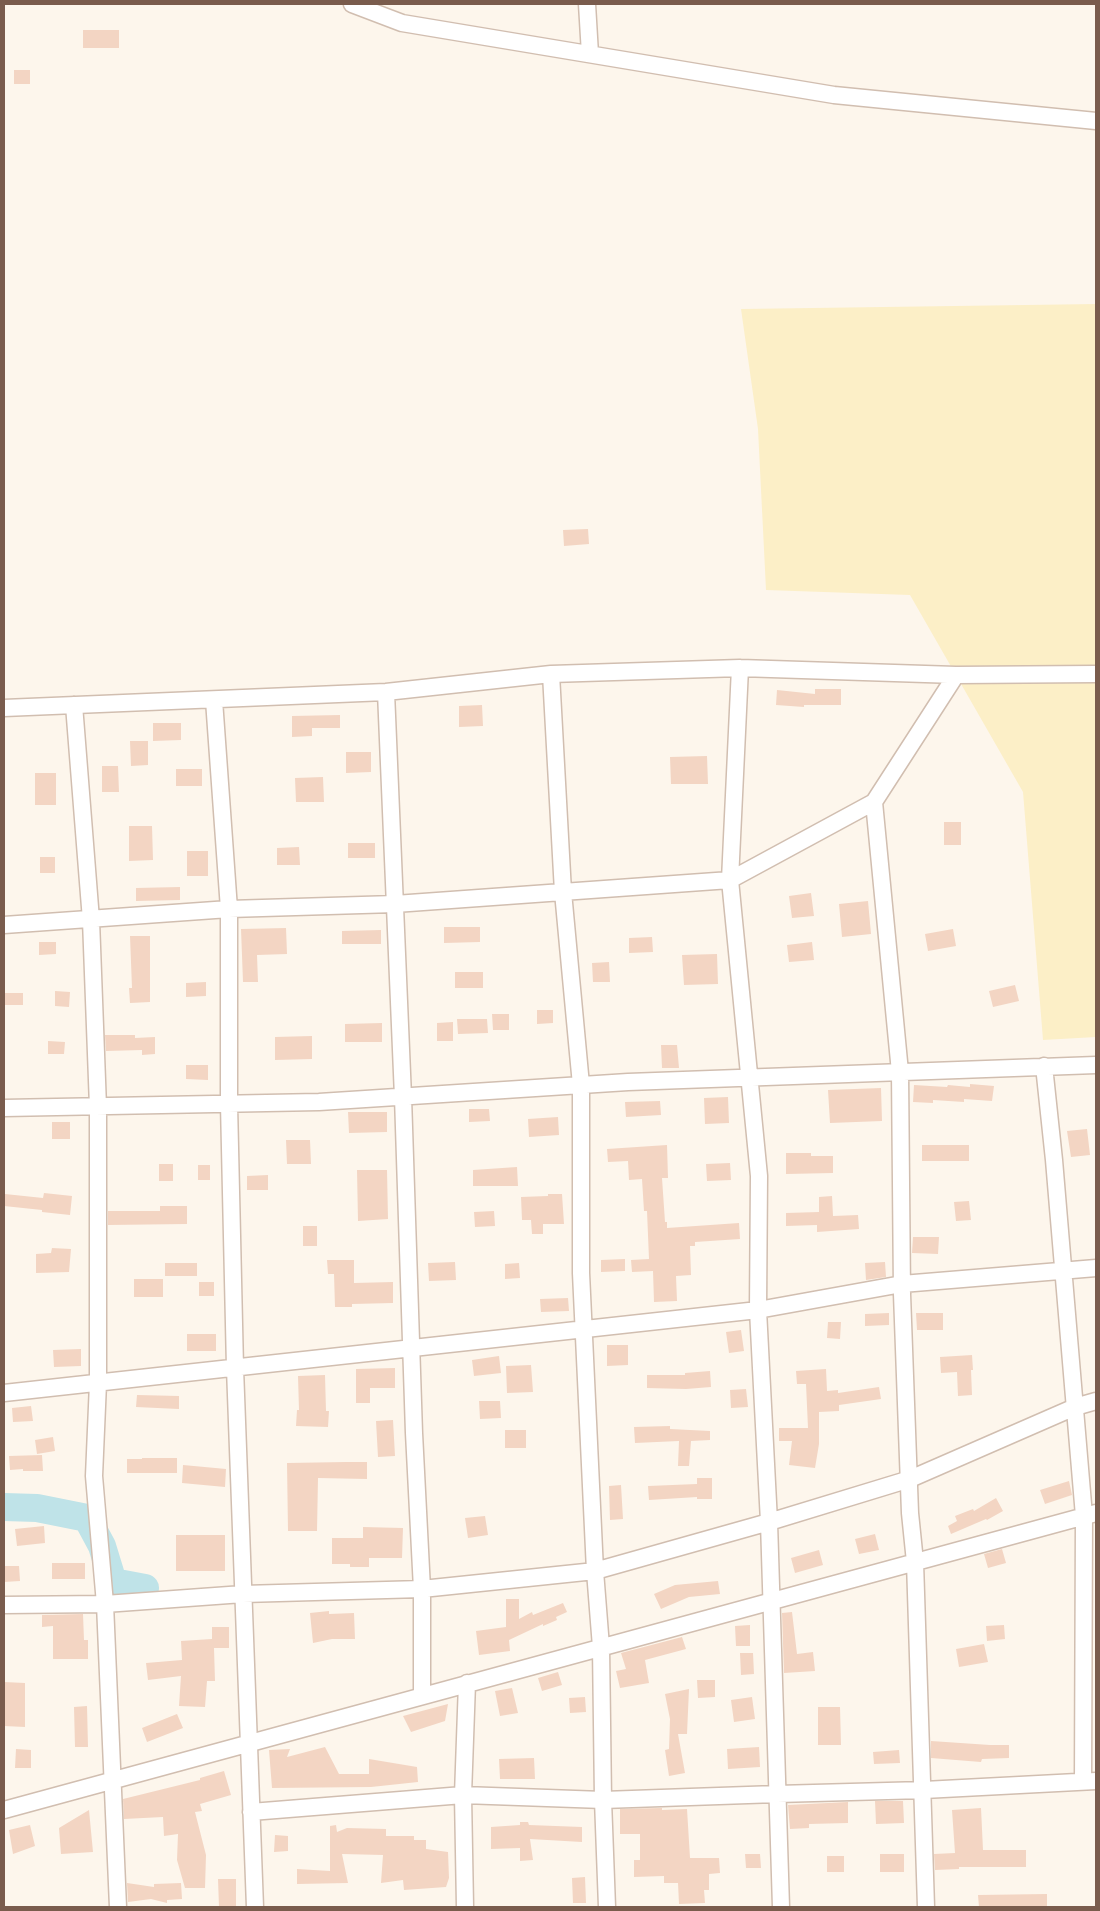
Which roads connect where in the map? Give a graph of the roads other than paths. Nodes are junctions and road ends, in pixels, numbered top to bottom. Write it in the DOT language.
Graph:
graph roads {
  1 [pos="352,4"];
  2 [pos="587,4"];
  3 [pos="590,54"];
  4 [pos="1096,121"];
  5 [pos="740,668"];
  6 [pos="551,674"];
  7 [pos="1096,674"];
  8 [pos="956,675"];
  9 [pos="386,692"];
  10 [pos="214,700"];
  11 [pos="74,704"];
  12 [pos="4,708"];
  13 [pos="874,802"];
  14 [pos="730,880"];
  15 [pos="563,892"];
  16 [pos="394,904"];
  17 [pos="229,909"];
  18 [pos="91,920"];
  19 [pos="4,925"];
  20 [pos="1096,1065"];
  21 [pos="1044,1066"];
  22 [pos="900,1072"];
  23 [pos="748,1078"];
  24 [pos="581,1085"];
  25 [pos="403,1097"];
  26 [pos="229,1104"];
  27 [pos="98,1107"];
  28 [pos="4,1108"];
  29 [pos="1096,1268"];
  30 [pos="1062,1270"];
  31 [pos="902,1284"];
  32 [pos="758,1310"];
  33 [pos="583,1330"];
  34 [pos="413,1348"];
  35 [pos="234,1368"];
  36 [pos="98,1383"];
  37 [pos="4,1393"];
  38 [pos="1096,1401"];
  39 [pos="1075,1407"];
  40 [pos="910,1479"];
  41 [pos="1090,1515"];
  42 [pos="769,1522"];
  43 [pos="915,1562"];
  44 [pos="595,1571"];
  45 [pos="422,1589"];
  46 [pos="243,1594"];
  47 [pos="771,1601"];
  48 [pos="105,1604"];
  49 [pos="4,1605"];
  50 [pos="601,1647"];
  51 [pos="466,1683"];
  52 [pos="422,1696"];
  53 [pos="248,1742"];
  54 [pos="112,1780"];
  55 [pos="1089,1781"];
  56 [pos="924,1790"];
  57 [pos="777,1794"];
  58 [pos="463,1795"];
  59 [pos="603,1800"];
  60 [pos="4,1810"];
  61 [pos="251,1812"];
  62 [pos="118,1907"];
  63 [pos="255,1907"];
  64 [pos="465,1907"];
  65 [pos="606,1907"];
  66 [pos="781,1907"];
  67 [pos="926,1907"];
  1 -- 3 [label="street"];
  2 -- 3 [label="street"];
  3 -- 4 [label="street"];
  5 -- 6 [label="street"];
  5 -- 8 [label="street"];
  5 -- 14 [label="street"];
  6 -- 9 [label="street"];
  6 -- 15 [label="street"];
  7 -- 8 [label="street"];
  8 -- 13 [label="street"];
  9 -- 10 [label="street"];
  9 -- 16 [label="street"];
  10 -- 11 [label="street"];
  10 -- 17 [label="street"];
  11 -- 12 [label="street"];
  11 -- 18 [label="street"];
  13 -- 14 [label="street"];
  13 -- 22 [label="street"];
  14 -- 15 [label="street"];
  14 -- 23 [label="street"];
  15 -- 16 [label="street"];
  15 -- 24 [label="street"];
  16 -- 17 [label="street"];
  16 -- 25 [label="street"];
  17 -- 18 [label="street"];
  17 -- 26 [label="street"];
  18 -- 19 [label="street"];
  18 -- 27 [label="street"];
  20 -- 21 [label="street"];
  21 -- 22 [label="street"];
  21 -- 30 [label="street"];
  22 -- 23 [label="street"];
  22 -- 31 [label="street"];
  23 -- 24 [label="street"];
  23 -- 32 [label="street"];
  24 -- 25 [label="street"];
  24 -- 33 [label="street"];
  25 -- 26 [label="street"];
  25 -- 34 [label="street"];
  26 -- 27 [label="street"];
  26 -- 35 [label="street"];
  27 -- 28 [label="street"];
  27 -- 36 [label="street"];
  29 -- 30 [label="street"];
  30 -- 31 [label="street"];
  30 -- 39 [label="street"];
  31 -- 32 [label="street"];
  31 -- 40 [label="street"];
  32 -- 33 [label="street"];
  32 -- 42 [label="street"];
  33 -- 34 [label="street"];
  33 -- 44 [label="street"];
  34 -- 35 [label="street"];
  34 -- 45 [label="street"];
  35 -- 36 [label="street"];
  35 -- 46 [label="street"];
  36 -- 37 [label="street"];
  36 -- 48 [label="street"];
  38 -- 39 [label="street"];
  39 -- 40 [label="street"];
  39 -- 41 [label="street"];
  40 -- 42 [label="street"];
  40 -- 43 [label="street"];
  41 -- 43 [label="street"];
  41 -- 55 [label="street"];
  42 -- 44 [label="street"];
  42 -- 47 [label="street"];
  43 -- 47 [label="street"];
  43 -- 56 [label="street"];
  44 -- 45 [label="street"];
  44 -- 50 [label="street"];
  45 -- 46 [label="street"];
  45 -- 52 [label="street"];
  46 -- 48 [label="street"];
  46 -- 53 [label="street"];
  47 -- 50 [label="street"];
  47 -- 57 [label="street"];
  48 -- 49 [label="street"];
  48 -- 54 [label="street"];
  50 -- 51 [label="street"];
  50 -- 59 [label="street"];
  51 -- 52 [label="street"];
  51 -- 58 [label="street"];
  52 -- 53 [label="street"];
  53 -- 54 [label="street"];
  53 -- 61 [label="street"];
  54 -- 60 [label="street"];
  54 -- 62 [label="street"];
  55 -- 56 [label="street"];
  56 -- 57 [label="street"];
  56 -- 67 [label="street"];
  57 -- 59 [label="street"];
  57 -- 66 [label="street"];
  58 -- 59 [label="street"];
  58 -- 61 [label="street"];
  58 -- 64 [label="street"];
  59 -- 65 [label="street"];
  61 -- 63 [label="street"];
}
